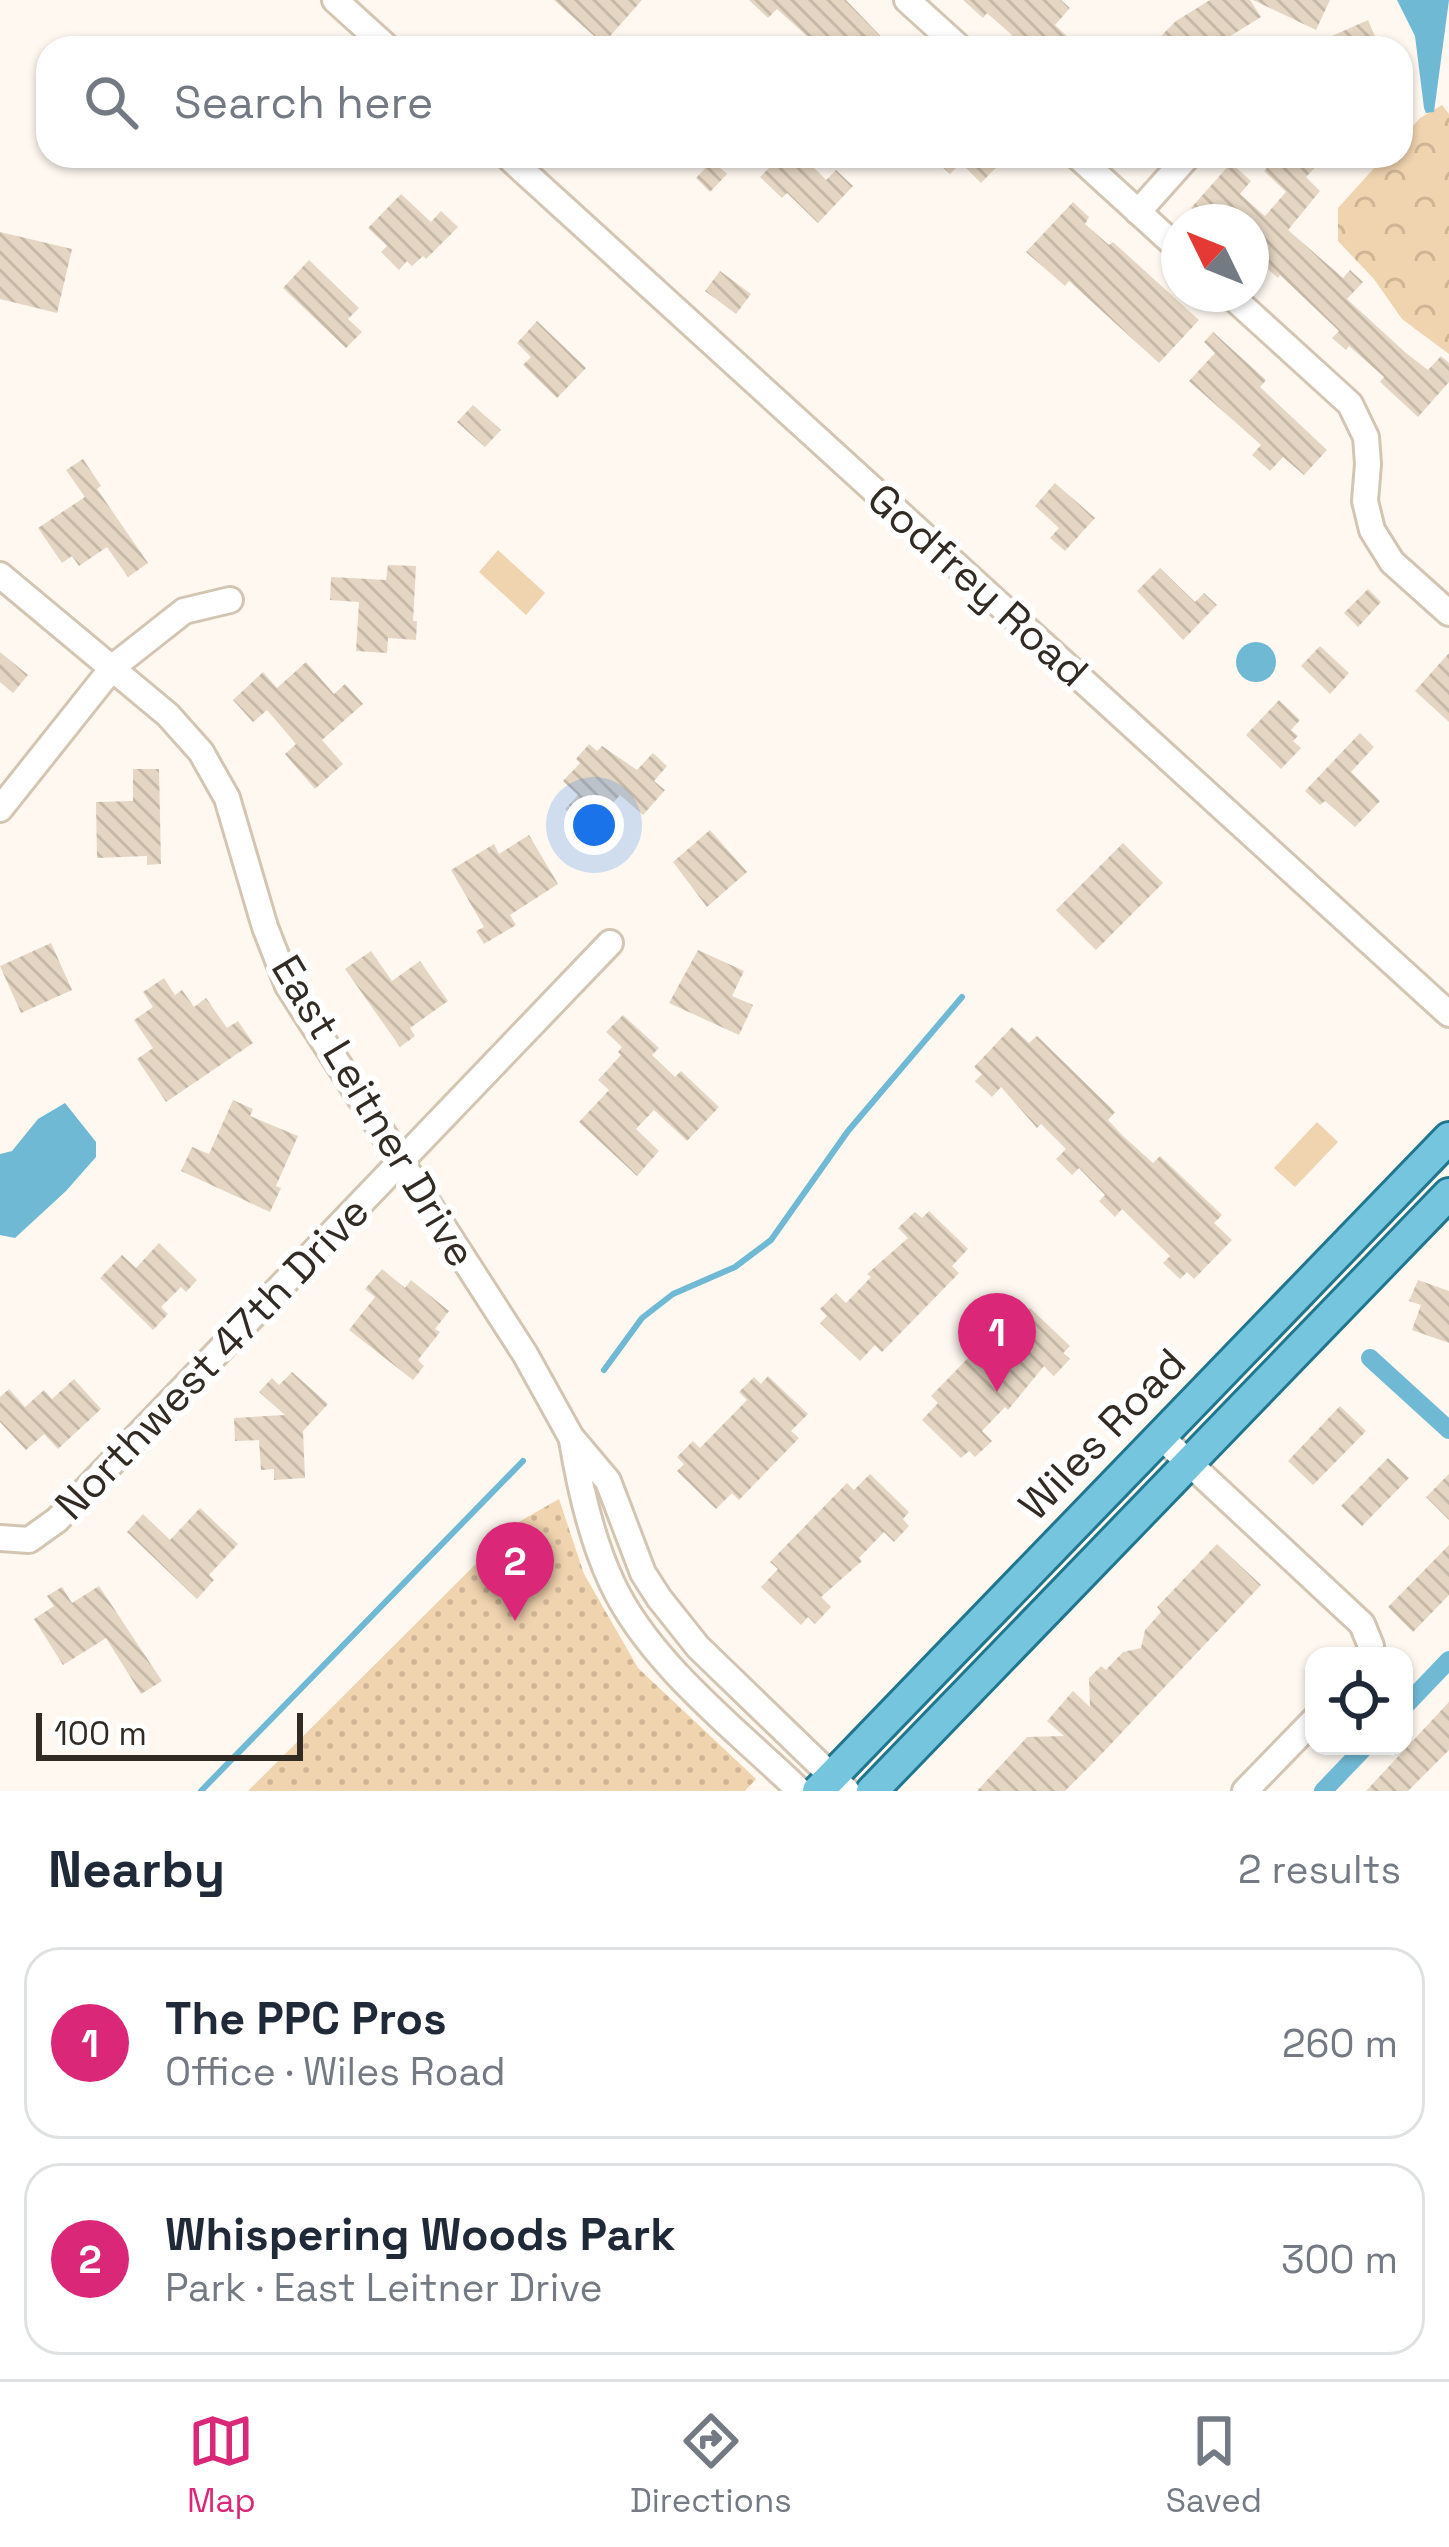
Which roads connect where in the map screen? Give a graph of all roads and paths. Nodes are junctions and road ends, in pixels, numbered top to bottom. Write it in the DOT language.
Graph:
graph roads {
  1 [pos="335,0"];
  2 [pos="908,0"];
  3 [pos="375,36"];
  4 [pos="947,36"];
  5 [pos="520,168"];
  6 [pos="1090,168"];
  7 [pos="1177,168"];
  8 [pos="1138,212"];
  9 [pos="1161,233"];
  10 [pos="1248,312"];
  11 [pos="0,575"];
  12 [pos="230,600"];
  13 [pos="1449,614"];
  14 [pos="113,667"];
  15 [pos="0,809"];
  16 [pos="610,943"];
  17 [pos="1449,1014"];
  18 [pos="1449,1138"];
  19 [pos="401,1164"];
  20 [pos="1449,1194"];
  21 [pos="1159,1435"];
  22 [pos="571,1437"];
  23 [pos="1188,1464"];
  24 [pos="0,1538"];
  25 [pos="659,1598"];
  26 [pos="632,1616"];
  27 [pos="1370,1647"];
  28 [pos="752,1698"];
  29 [pos="729,1722"];
  30 [pos="1305,1729"];
  31 [pos="832,1786"];
  32 [pos="800,1791"];
  33 [pos="872,1791"];
  34 [pos="1245,1791"];
  1 -- 3 [label="street"];
  2 -- 4 [label="street"];
  5 -- 17 [label="street, Godfrey Road"];
  6 -- 8 [label="street"];
  7 -- 8 [label="street"];
  8 -- 9 [label="street"];
  10 -- 13 [label="street"];
  11 -- 14 [label="street, East Leitner Drive"];
  12 -- 14 [label="street"];
  14 -- 15 [label="street"];
  14 -- 19 [label="street, East Leitner Drive"];
  16 -- 19 [label="street, Northwest 47th Drive"];
  18 -- 21 [label="main road, Wiles Road"];
  19 -- 22 [label="street, East Leitner Drive"];
  19 -- 24 [label="street, Northwest 47th Drive"];
  20 -- 23 [label="main road, Wiles Road"];
  21 -- 23 [label="street"];
  21 -- 31 [label="main road, Wiles Road"];
  22 -- 25 [label="street, East Leitner Drive"];
  22 -- 26 [label="street, East Leitner Drive"];
  23 -- 27 [label="street"];
  23 -- 33 [label="main road, Wiles Road"];
  25 -- 26 [label="street"];
  25 -- 28 [label="street, East Leitner Drive"];
  26 -- 29 [label="street, East Leitner Drive"];
  28 -- 29 [label="street"];
  28 -- 31 [label="street, East Leitner Drive"];
  29 -- 32 [label="street, East Leitner Drive"];
  30 -- 34 [label="street"];
}
